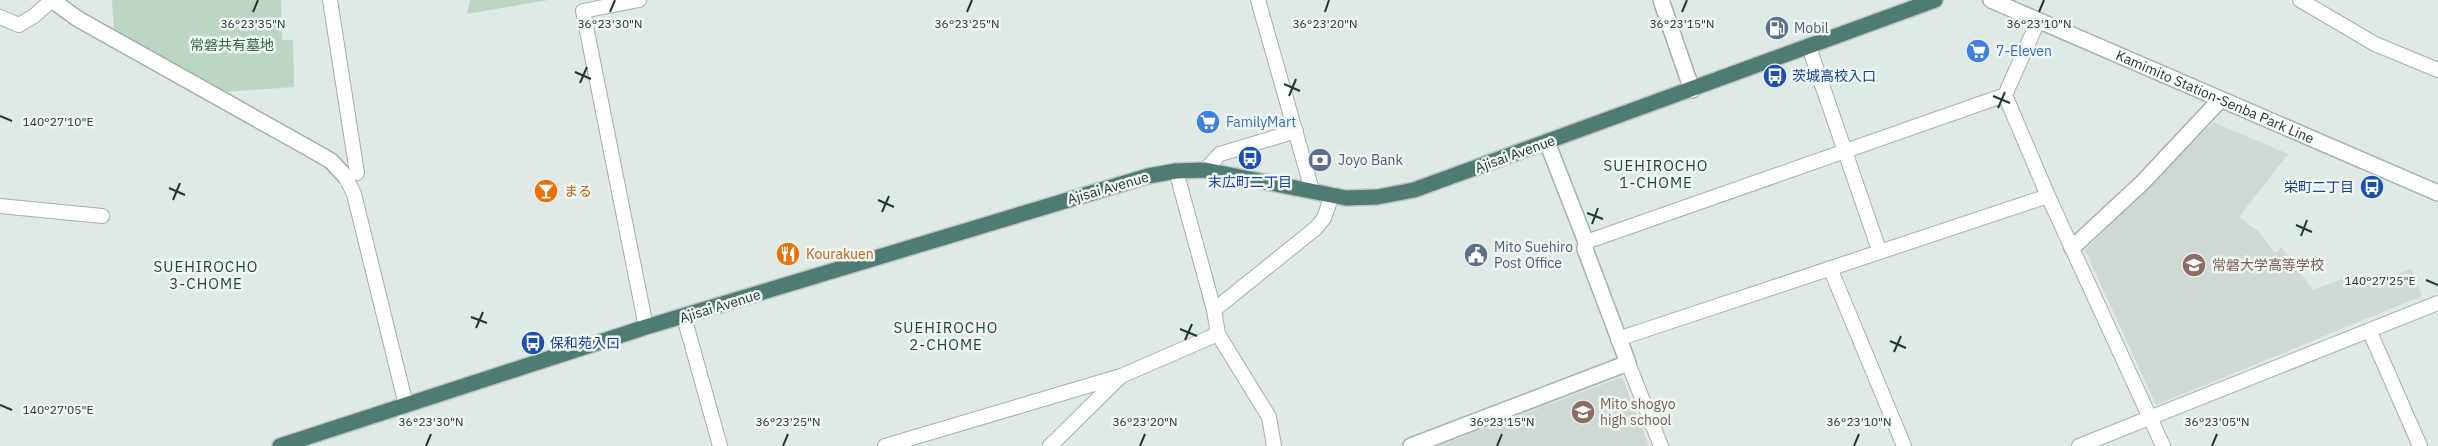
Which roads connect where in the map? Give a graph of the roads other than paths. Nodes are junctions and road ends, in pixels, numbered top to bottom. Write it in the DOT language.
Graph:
graph roads {
  1 [pos="52,0"];
  2 [pos="330,0"];
  3 [pos="639,0"];
  4 [pos="1258,0"];
  5 [pos="1661,0"];
  6 [pos="1936,0"];
  7 [pos="1991,0"];
  8 [pos="2300,0"];
  9 [pos="0,18"];
  10 [pos="2038,21"];
  11 [pos="1809,47"];
  12 [pos="2438,70"];
  13 [pos="1692,90"];
  14 [pos="2005,95"];
  15 [pos="2220,100"];
  16 [pos="1296,131"];
  17 [pos="1547,142"];
  18 [pos="1846,149"];
  19 [pos="1205,170"];
  20 [pos="1176,171"];
  21 [pos="351,175"];
  22 [pos="1312,190"];
  23 [pos="2438,193"];
  24 [pos="1332,195"];
  25 [pos="2048,196"];
  26 [pos="0,206"];
  27 [pos="102,216"];
  28 [pos="1586,242"];
  29 [pos="2072,248"];
  30 [pos="1879,250"];
  31 [pos="1830,268"];
  32 [pos="2438,303"];
  33 [pos="1214,310"];
  34 [pos="684,317"];
  35 [pos="646,327"];
  36 [pos="2370,332"];
  37 [pos="1218,334"];
  38 [pos="1618,339"];
  39 [pos="1628,363"];
  40 [pos="1121,376"];
  41 [pos="406,405"];
  42 [pos="2150,418"];
  43 [pos="280,446"];
  44 [pos="720,446"];
  45 [pos="885,446"];
  46 [pos="1050,446"];
  47 [pos="1274,446"];
  48 [pos="1411,446"];
  49 [pos="1661,446"];
  50 [pos="1904,446"];
  51 [pos="2079,446"];
  52 [pos="2163,446"];
  53 [pos="2420,446"];
  1 -- 9 [label="street"];
  1 -- 21 [label="main road"];
  2 -- 21 [label="street"];
  3 -- 35 [label="street"];
  4 -- 16 [label="street"];
  5 -- 13 [label="main road"];
  6 -- 11 [label="highway, Ajisai Avenue"];
  7 -- 10 [label="main road, Kamimito Station-Senba Park Line"];
  8 -- 12 [label="street"];
  10 -- 14 [label="street"];
  10 -- 15 [label="main road, Kamimito Station-Senba Park Line"];
  11 -- 13 [label="highway, Ajisai Avenue"];
  11 -- 18 [label="street"];
  13 -- 17 [label="highway, Ajisai Avenue"];
  14 -- 18 [label="street"];
  14 -- 25 [label="street"];
  15 -- 23 [label="main road, Kamimito Station-Senba Park Line"];
  15 -- 29 [label="main road"];
  16 -- 19 [label="street"];
  16 -- 22 [label="street"];
  17 -- 24 [label="highway, Ajisai Avenue"];
  17 -- 28 [label="main road"];
  18 -- 28 [label="street"];
  18 -- 30 [label="street"];
  19 -- 20 [label="highway, Ajisai Avenue"];
  19 -- 22 [label="highway, Ajisai Avenue"];
  20 -- 33 [label="street"];
  20 -- 34 [label="highway, Ajisai Avenue"];
  21 -- 41 [label="street"];
  22 -- 24 [label="highway, Ajisai Avenue"];
  24 -- 33 [label="street"];
  25 -- 29 [label="street"];
  25 -- 30 [label="street"];
  26 -- 27 [label="street"];
  28 -- 38 [label="main road"];
  29 -- 42 [label="street"];
  30 -- 31 [label="street"];
  31 -- 38 [label="street"];
  31 -- 50 [label="street"];
  32 -- 36 [label="street"];
  33 -- 37 [label="street"];
  34 -- 35 [label="highway, Ajisai Avenue"];
  34 -- 44 [label="street"];
  35 -- 41 [label="highway, Ajisai Avenue"];
  36 -- 42 [label="street"];
  36 -- 53 [label="street"];
  37 -- 40 [label="street"];
  37 -- 47 [label="street"];
  38 -- 39 [label="main road"];
  39 -- 48 [label="main road"];
  39 -- 49 [label="street"];
  40 -- 45 [label="street"];
  40 -- 46 [label="street"];
  41 -- 43 [label="highway, Ajisai Avenue"];
  42 -- 51 [label="street"];
  42 -- 52 [label="street"];
}
